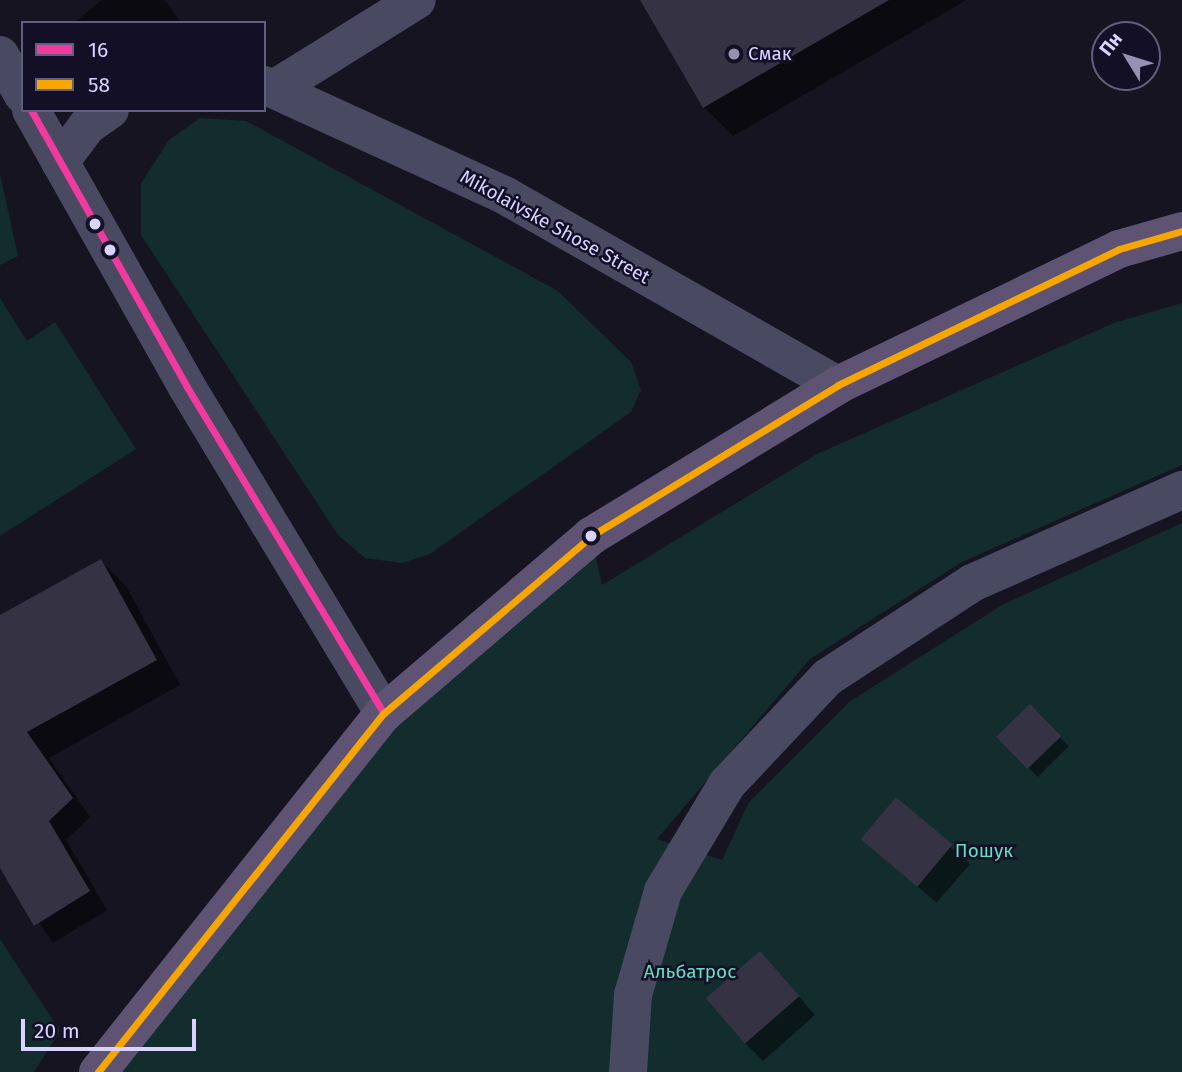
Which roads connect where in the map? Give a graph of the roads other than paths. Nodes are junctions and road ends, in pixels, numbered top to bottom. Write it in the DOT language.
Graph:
graph roads {
  1 [pos="417,0"];
  2 [pos="0,55"];
  3 [pos="269,87"];
  4 [pos="21,92"];
  5 [pos="32,112"];
  6 [pos="107,112"];
  7 [pos="60,162"];
  8 [pos="1182,231"];
  9 [pos="838,385"];
  10 [pos="1182,490"];
  11 [pos="384,713"];
  12 [pos="98,1072"];
  13 [pos="628,1072"];
  1 -- 3 [label="street"];
  2 -- 4 [label="street"];
  3 -- 9 [label="street, Mikolaivske Shose Street"];
  5 -- 7 [label="street"];
  6 -- 7 [label="street"];
  7 -- 11 [label="street"];
  8 -- 9 [label="main road"];
  9 -- 11 [label="main road"];
  10 -- 13 [label="street"];
  11 -- 12 [label="main road"];
}
